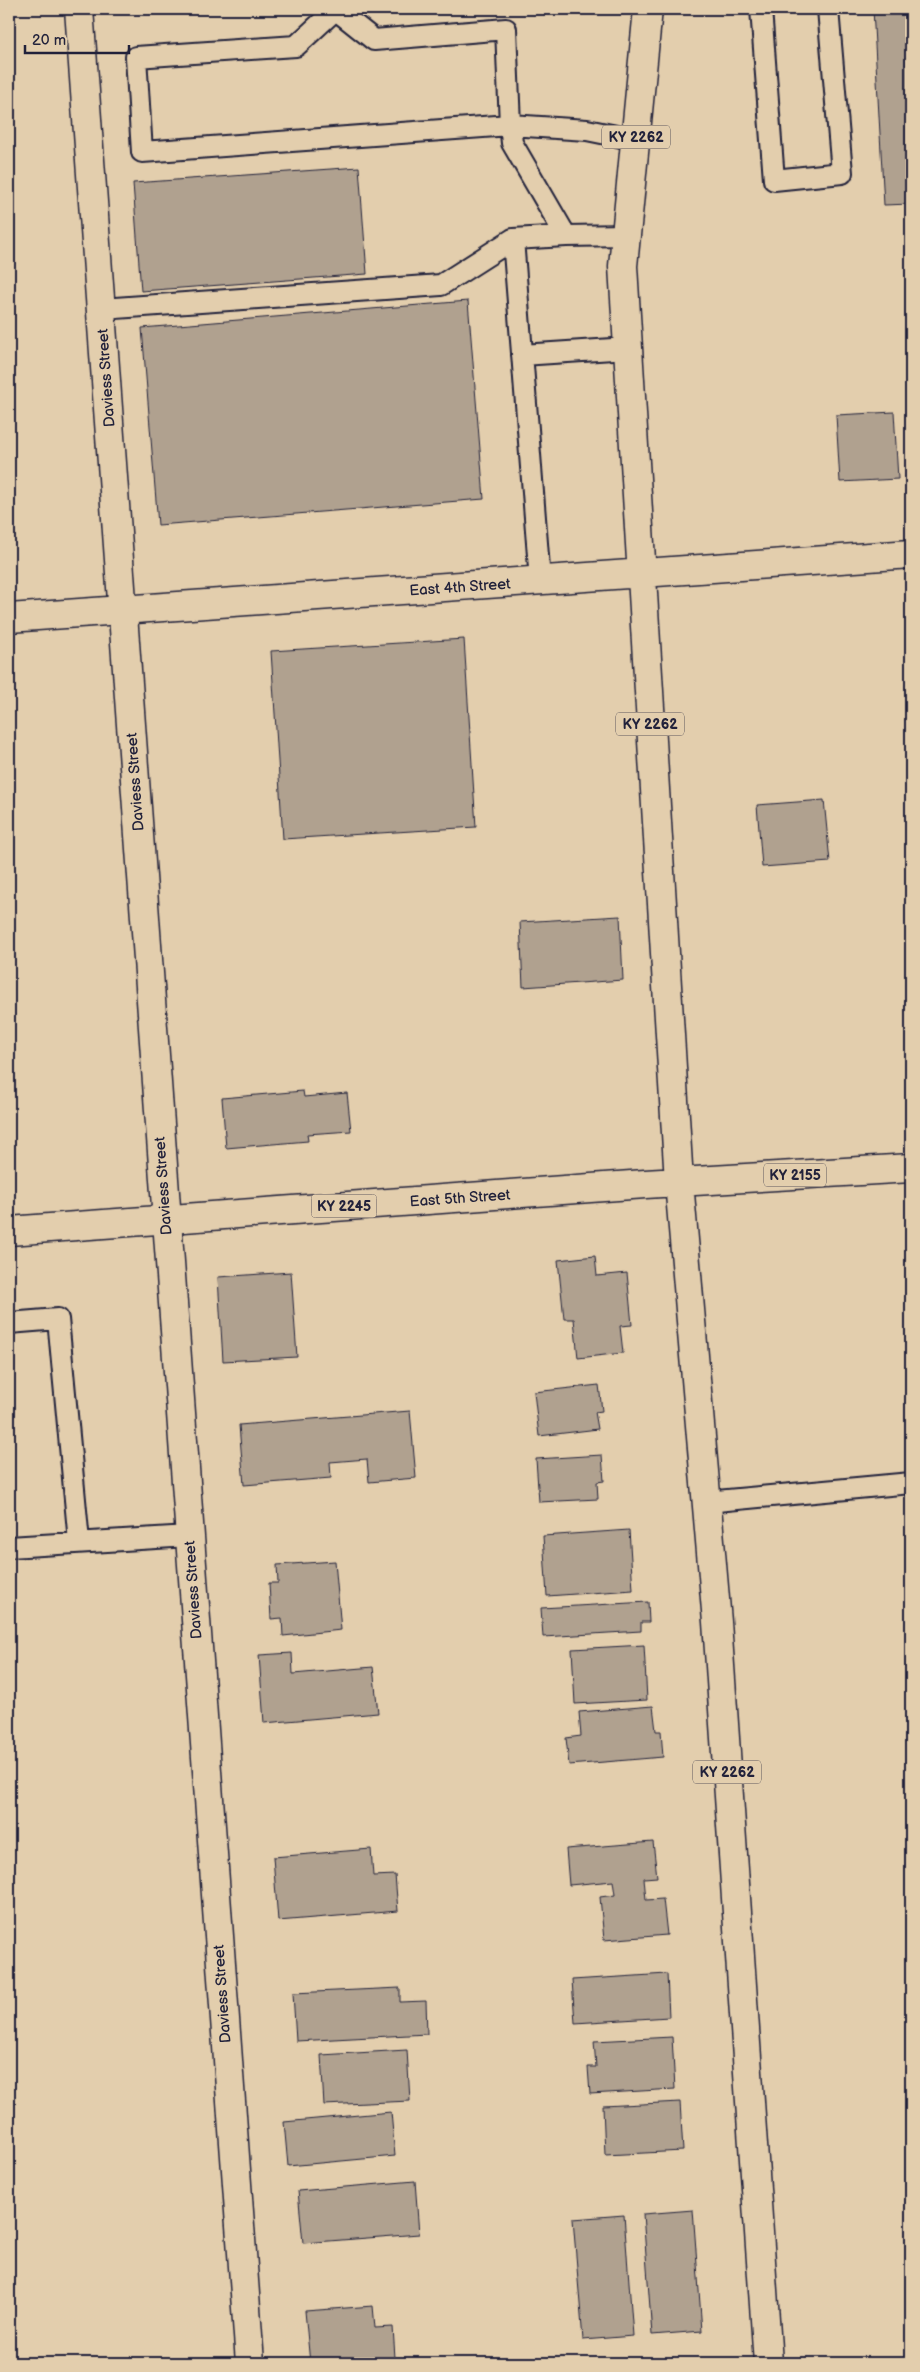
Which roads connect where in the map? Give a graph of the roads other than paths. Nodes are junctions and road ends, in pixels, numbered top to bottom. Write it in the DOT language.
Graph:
graph roads {
  1 [pos="79,9"];
  2 [pos="335,9"];
  3 [pos="648,9"];
  4 [pos="760,9"];
  5 [pos="828,9"];
  6 [pos="510,125"];
  7 [pos="636,140"];
  8 [pos="626,235"];
  9 [pos="566,236"];
  10 [pos="513,239"];
  11 [pos="101,309"];
  12 [pos="628,348"];
  13 [pos="522,355"];
  14 [pos="911,559"];
  15 [pos="641,574"];
  16 [pos="540,581"];
  17 [pos="123,610"];
  18 [pos="9,618"];
  19 [pos="911,1168"];
  20 [pos="679,1182"];
  21 [pos="166,1220"];
  22 [pos="9,1231"];
  23 [pos="9,1323"];
  24 [pos="911,1483"];
  25 [pos="706,1502"];
  26 [pos="189,1536"];
  27 [pos="79,1542"];
  28 [pos="9,1547"];
  29 [pos="250,2363"];
  30 [pos="768,2363"];
  1 -- 11 [label="main road, Daviess Street"];
  2 -- 6 [label="lane"];
  2 -- 6 [label="lane"];
  3 -- 7 [label="main road, KY 2262"];
  4 -- 5 [label="lane"];
  6 -- 7 [label="lane"];
  6 -- 9 [label="lane"];
  7 -- 8 [label="main road, KY 2262"];
  8 -- 9 [label="lane"];
  8 -- 12 [label="main road, KY 2262"];
  9 -- 10 [label="lane"];
  10 -- 11 [label="lane"];
  10 -- 13 [label="lane"];
  11 -- 17 [label="main road, Daviess Street"];
  12 -- 13 [label="lane"];
  12 -- 15 [label="main road, KY 2262"];
  13 -- 16 [label="lane"];
  14 -- 15 [label="main road, East 4th Street"];
  15 -- 16 [label="main road, East 4th Street"];
  15 -- 20 [label="main road, KY 2262"];
  16 -- 17 [label="main road, East 4th Street"];
  17 -- 18 [label="main road, East 4th Street"];
  17 -- 21 [label="main road, Daviess Street"];
  19 -- 20 [label="main road, East 5th Street / KY 2155"];
  20 -- 21 [label="main road, East 5th Street / KY 2245"];
  20 -- 25 [label="main road, KY 2262"];
  21 -- 22 [label="main road, East 5th Street / KY 2245"];
  21 -- 26 [label="main road, Daviess Street"];
  23 -- 27 [label="lane"];
  24 -- 25 [label="lane"];
  25 -- 30 [label="main road, KY 2262"];
  26 -- 27 [label="lane"];
  26 -- 29 [label="main road, Daviess Street"];
  27 -- 28 [label="lane"];
}
